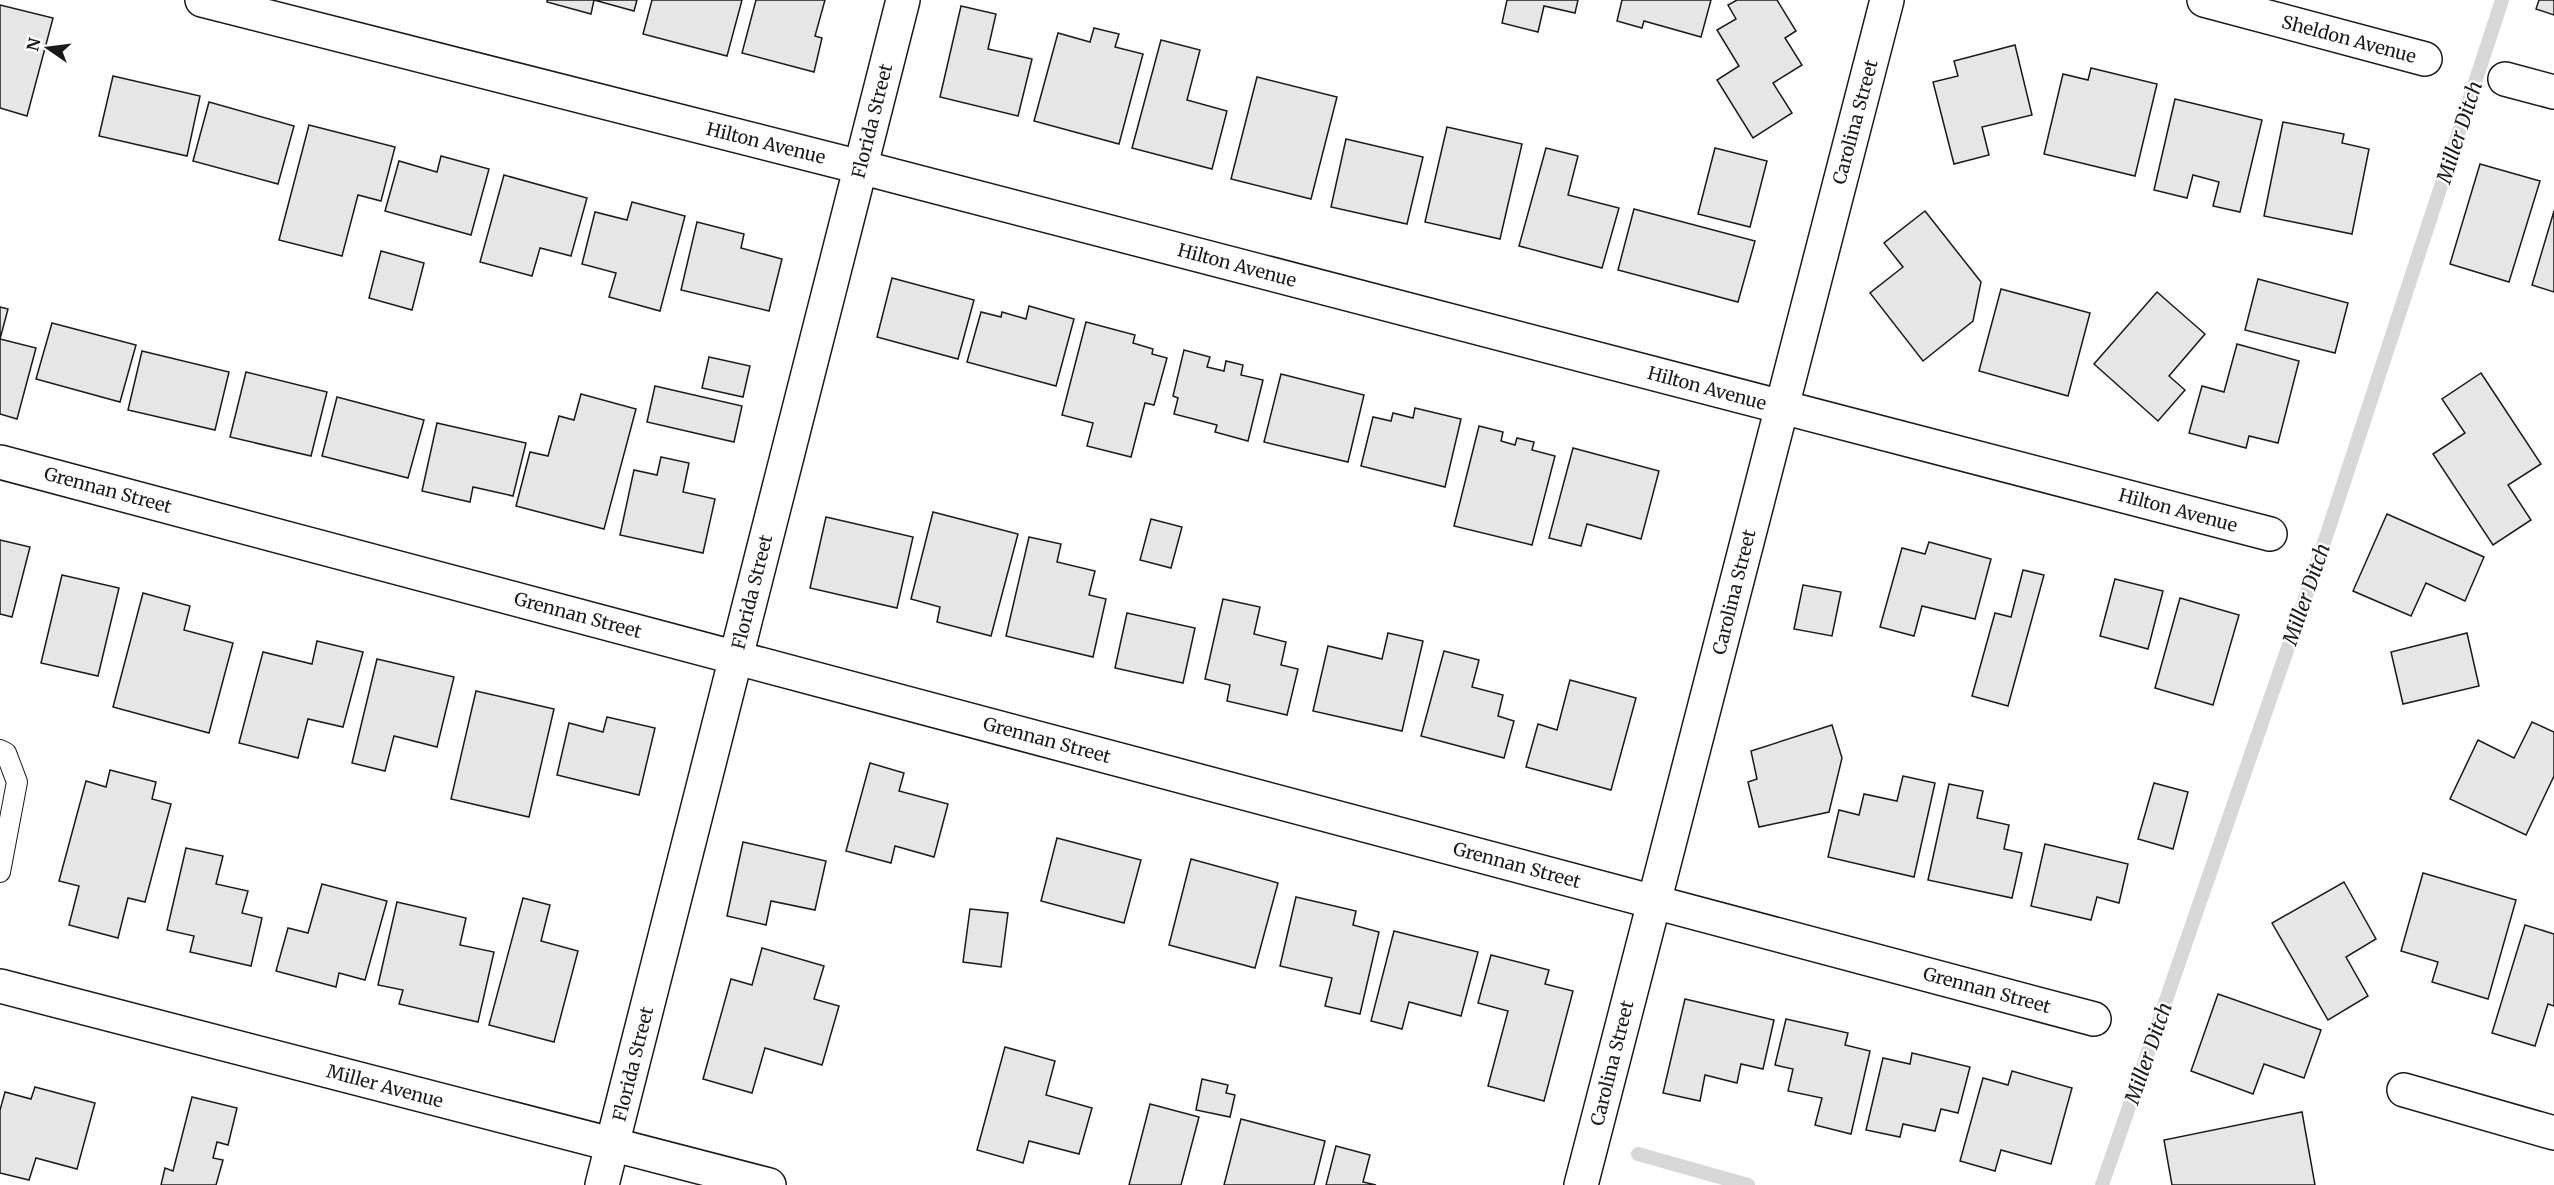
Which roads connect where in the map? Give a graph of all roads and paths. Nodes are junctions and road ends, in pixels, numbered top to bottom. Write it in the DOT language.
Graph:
graph roads {
  1 [pos="202,0"];
  2 [pos="903,0"];
  3 [pos="1887,0"];
  4 [pos="2204,0"];
  5 [pos="2425,59"];
  6 [pos="2505,79"];
  7 [pos="2554,92"];
  8 [pos="860,167"];
  9 [pos="1782,407"];
  10 [pos="0,462"];
  11 [pos="2270,534"];
  12 [pos="736,657"];
  13 [pos="0,750"];
  14 [pos="0,872"];
  15 [pos="1654,901"];
  16 [pos="0,987"];
  17 [pos="2094,1019"];
  18 [pos="2404,1089"];
  19 [pos="2554,1133"];
  20 [pos="612,1145"];
  21 [pos="602,1185"];
  22 [pos="769,1185"];
  23 [pos="1581,1185"];
  1 -- 8 [label="street, Hilton Avenue"];
  2 -- 8 [label="street, Florida Street"];
  3 -- 9 [label="street, Carolina Street"];
  4 -- 5 [label="street, Sheldon Avenue"];
  6 -- 7 [label="street"];
  8 -- 9 [label="street, Hilton Avenue"];
  8 -- 12 [label="street, Florida Street"];
  9 -- 11 [label="street, Hilton Avenue"];
  9 -- 15 [label="street, Carolina Street"];
  10 -- 12 [label="street, Grennan Street"];
  12 -- 15 [label="street, Grennan Street"];
  12 -- 20 [label="street, Florida Street"];
  13 -- 14 [label="lane"];
  15 -- 17 [label="street, Grennan Street"];
  15 -- 23 [label="street, Carolina Street"];
  16 -- 20 [label="street, Miller Avenue"];
  18 -- 19 [label="street"];
  20 -- 21 [label="street, Florida Street"];
  20 -- 22 [label="street, Miller Avenue"];
}
